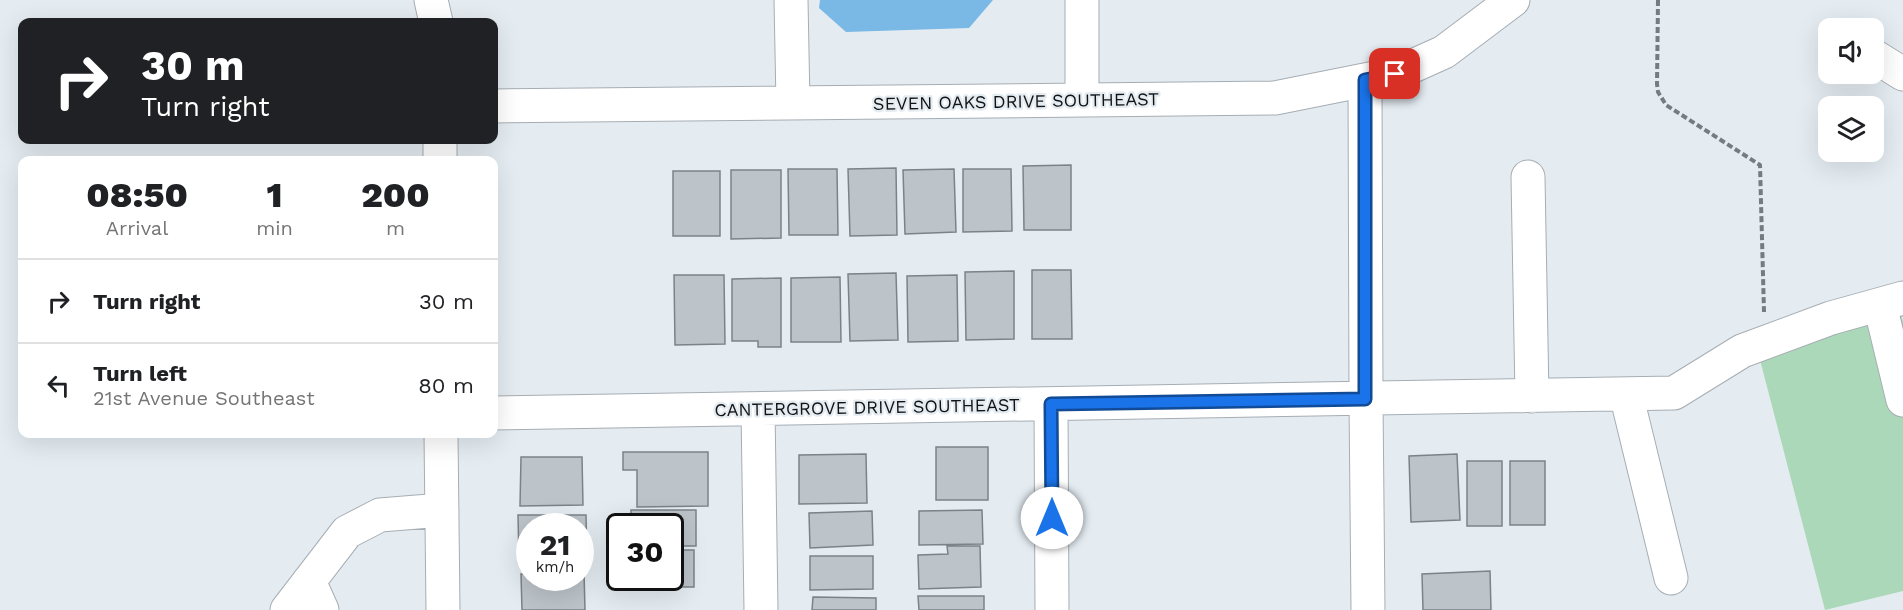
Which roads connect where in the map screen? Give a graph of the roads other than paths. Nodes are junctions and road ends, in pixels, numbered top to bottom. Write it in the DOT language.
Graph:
graph roads {
  1 [pos="431,0"];
  2 [pos="791,0"];
  3 [pos="1082,0"];
  4 [pos="1513,0"];
  5 [pos="435,18"];
  6 [pos="1884,62"];
  7 [pos="1903,74"];
  8 [pos="1365,80"];
  9 [pos="1082,100"];
  10 [pos="793,103"];
  11 [pos="498,106"];
  12 [pos="1528,177"];
  13 [pos="1891,302"];
  14 [pos="1626,394"];
  15 [pos="1532,396"];
  16 [pos="1365,399"];
  17 [pos="1903,400"];
  18 [pos="1051,404"];
  19 [pos="758,409"];
  20 [pos="498,413"];
  21 [pos="441,438"];
  22 [pos="442,510"];
  23 [pos="1671,578"];
  24 [pos="316,595"];
  25 [pos="287,610"];
  26 [pos="443,610"];
  27 [pos="761,610"];
  28 [pos="1052,610"];
  29 [pos="1368,610"];
  1 -- 5 [label="street"];
  2 -- 10 [label="street"];
  3 -- 9 [label="street"];
  4 -- 8 [label="street, SEVEN OAKS DRIVE SOUTHEAST"];
  6 -- 7 [label="street"];
  8 -- 9 [label="street, SEVEN OAKS DRIVE SOUTHEAST"];
  8 -- 16 [label="street"];
  9 -- 10 [label="street, SEVEN OAKS DRIVE SOUTHEAST"];
  10 -- 11 [label="street, SEVEN OAKS DRIVE SOUTHEAST"];
  12 -- 15 [label="street"];
  13 -- 14 [label="street, CANTERGROVE DRIVE SOUTHEAST"];
  13 -- 17 [label="street"];
  14 -- 15 [label="street, CANTERGROVE DRIVE SOUTHEAST"];
  14 -- 23 [label="street"];
  15 -- 16 [label="street, CANTERGROVE DRIVE SOUTHEAST"];
  16 -- 18 [label="street, CANTERGROVE DRIVE SOUTHEAST"];
  16 -- 29 [label="street"];
  18 -- 19 [label="street, CANTERGROVE DRIVE SOUTHEAST"];
  18 -- 28 [label="street"];
  19 -- 20 [label="street, CANTERGROVE DRIVE SOUTHEAST"];
  19 -- 27 [label="street"];
  21 -- 22 [label="street"];
  22 -- 24 [label="street"];
  22 -- 26 [label="street"];
  24 -- 25 [label="street"];
}
